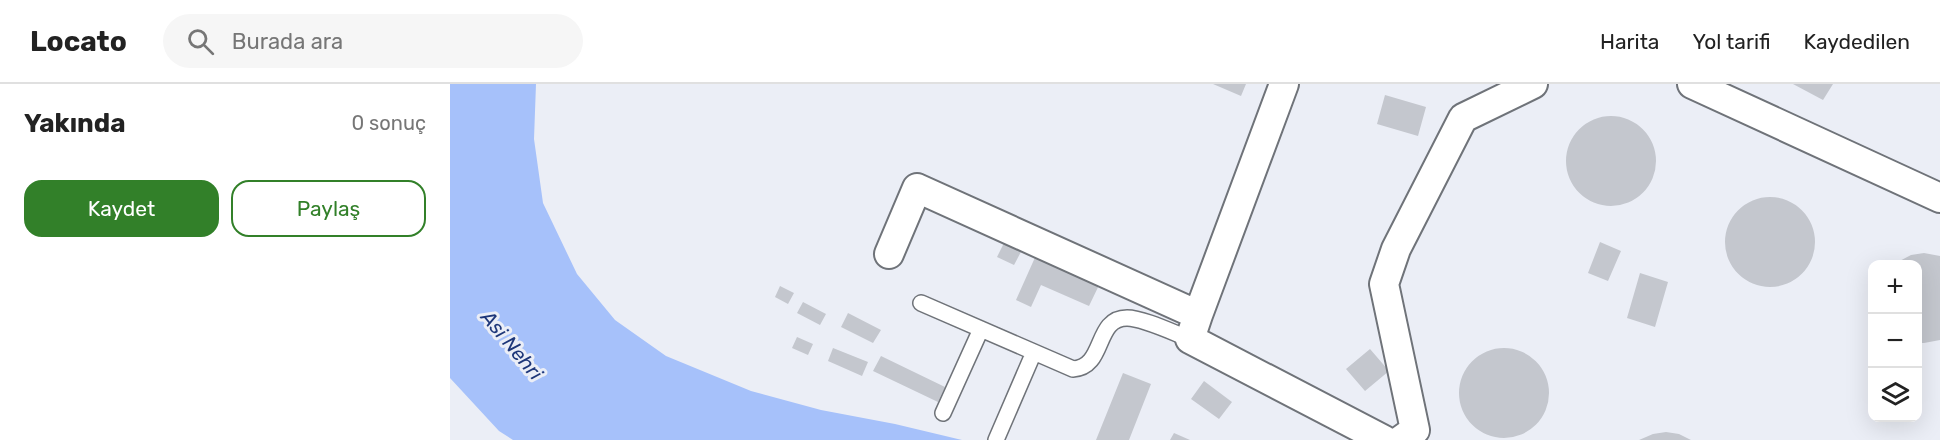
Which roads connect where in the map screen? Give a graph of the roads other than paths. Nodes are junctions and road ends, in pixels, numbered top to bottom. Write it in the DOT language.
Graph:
graph roads {
  1 [pos="1284,84"];
  2 [pos="1533,84"];
  3 [pos="1692,84"];
  4 [pos="1940,198"];
  5 [pos="889,254"];
  6 [pos="921,303"];
  7 [pos="1194,327"];
  8 [pos="981,329"];
  9 [pos="1034,352"];
  10 [pos="944,413"];
  11 [pos="996,440"];
  12 [pos="1384,440"];
  13 [pos="1401,440"];
  1 -- 7 [label="street"];
  2 -- 13 [label="street"];
  3 -- 4 [label="street"];
  5 -- 7 [label="street"];
  6 -- 8 [label="lane"];
  7 -- 9 [label="lane"];
  7 -- 12 [label="street"];
  8 -- 9 [label="lane"];
  8 -- 10 [label="lane"];
  9 -- 11 [label="lane"];
}
